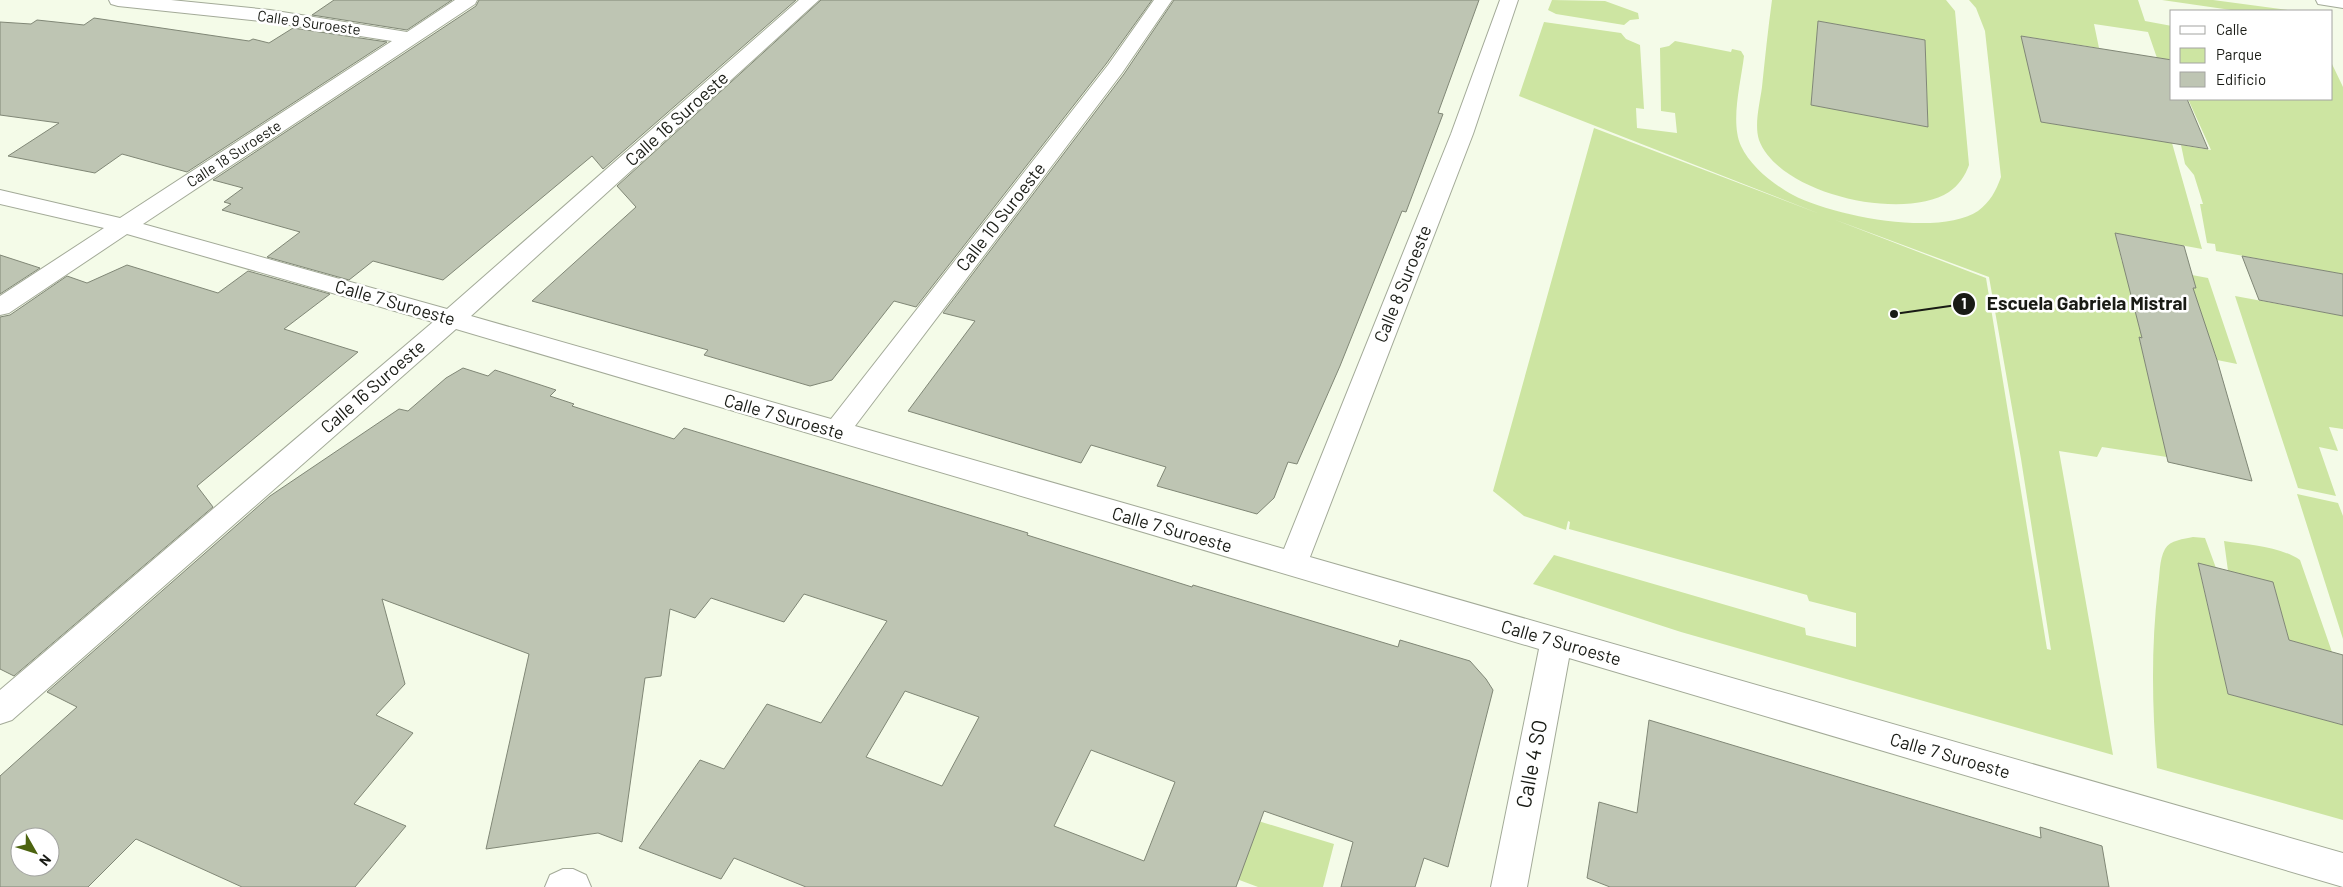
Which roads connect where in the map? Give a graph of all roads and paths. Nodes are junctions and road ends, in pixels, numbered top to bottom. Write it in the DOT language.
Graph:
graph roads {
  1 [pos="118,0"];
  2 [pos="468,0"];
  3 [pos="810,0"];
  4 [pos="1164,0"];
  5 [pos="1509,0"];
  6 [pos="2325,0"];
  7 [pos="2343,2"];
  8 [pos="410,38"];
  9 [pos="0,197"];
  10 [pos="124,226"];
  11 [pos="0,307"];
  12 [pos="452,319"];
  13 [pos="836,432"];
  14 [pos="1292,565"];
  15 [pos="1556,642"];
  16 [pos="0,710"];
  17 [pos="2343,870"];
  18 [pos="1509,887"];
  1 -- 8 [label="street, Calle 9 Suroeste"];
  2 -- 8 [label="street, Calle 18 Suroeste"];
  3 -- 12 [label="street, Calle 16 Suroeste"];
  4 -- 13 [label="street, Calle 10 Suroeste"];
  5 -- 14 [label="street, Calle 8 Suroeste"];
  6 -- 7 [label="street"];
  8 -- 10 [label="street, Calle 18 Suroeste"];
  9 -- 10 [label="street, Calle 7 Suroeste"];
  10 -- 11 [label="street, Calle 18 Suroeste"];
  10 -- 12 [label="street, Calle 7 Suroeste"];
  12 -- 13 [label="street, Calle 7 Suroeste"];
  12 -- 16 [label="street, Calle 16 Suroeste"];
  13 -- 14 [label="street, Calle 7 Suroeste"];
  14 -- 15 [label="street, Calle 7 Suroeste"];
  15 -- 17 [label="street, Calle 7 Suroeste"];
  15 -- 18 [label="street, Calle 4 SO"];
}
